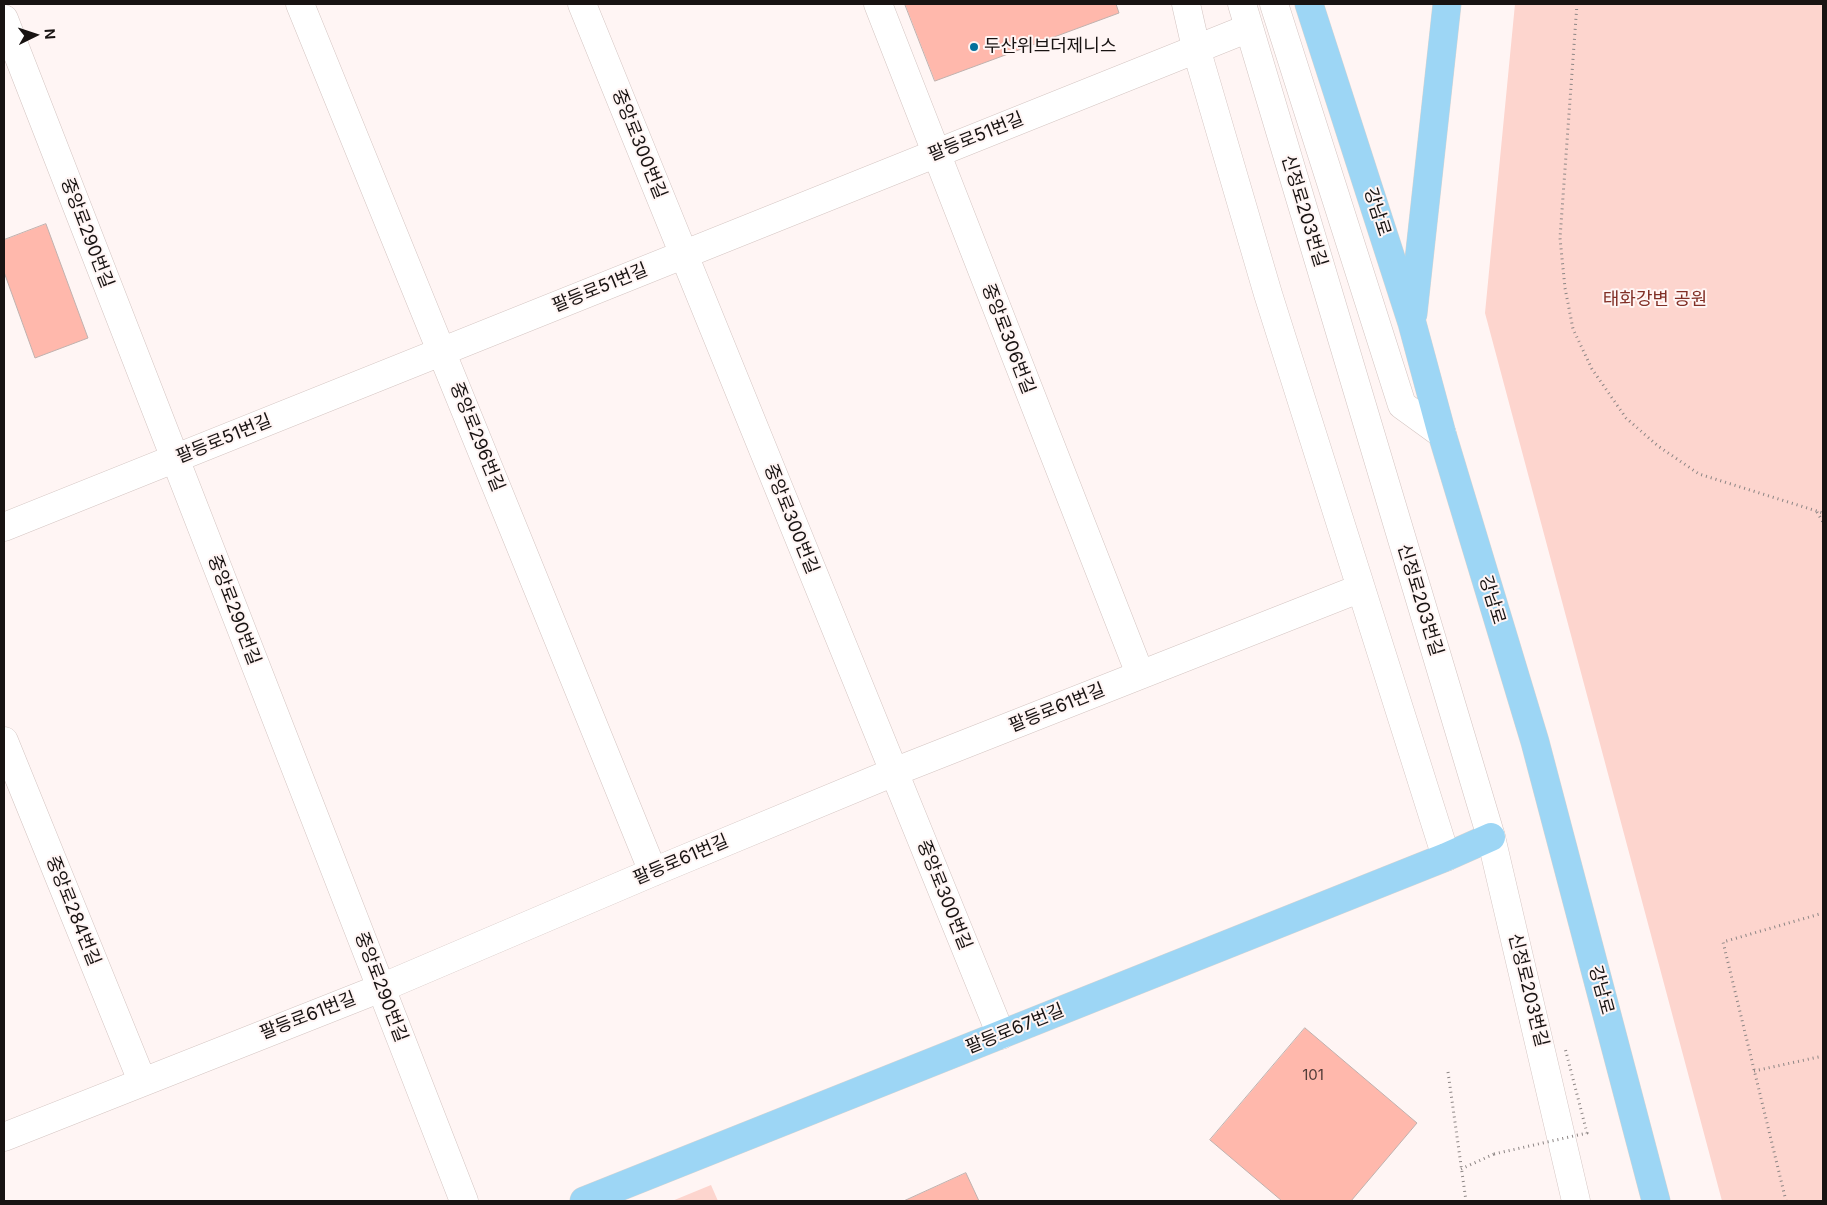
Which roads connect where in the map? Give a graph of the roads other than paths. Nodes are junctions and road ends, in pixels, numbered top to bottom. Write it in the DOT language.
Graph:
graph roads {
  1 [pos="300,4"];
  2 [pos="582,4"];
  3 [pos="878,4"];
  4 [pos="1186,4"];
  5 [pos="1274,4"];
  6 [pos="1309,4"];
  7 [pos="1447,4"];
  8 [pos="1245,16"];
  9 [pos="4,19"];
  10 [pos="1196,48"];
  11 [pos="935,153"];
  12 [pos="684,254"];
  13 [pos="1412,323"];
  14 [pos="442,351"];
  15 [pos="1442,434"];
  16 [pos="175,458"];
  17 [pos="4,527"];
  18 [pos="1361,588"];
  19 [pos="1140,674"];
  20 [pos="4,741"];
  21 [pos="894,772"];
  22 [pos="1491,837"];
  23 [pos="1446,857"];
  24 [pos="653,872"];
  25 [pos="381,988"];
  26 [pos="1001,1035"];
  27 [pos="142,1081"];
  28 [pos="4,1137"];
  29 [pos="464,1201"];
  30 [pos="584,1201"];
  31 [pos="1576,1201"];
  32 [pos="1656,1201"];
  1 -- 14 [label="street, 중앙로296번길"];
  2 -- 12 [label="street, 중앙로300번길"];
  3 -- 11 [label="street, 중앙로306번길"];
  4 -- 10 [label="street"];
  5 -- 15 [label="street"];
  6 -- 13 [label="main road, 강남로"];
  7 -- 13 [label="main road"];
  8 -- 10 [label="street, 팔등로51번길"];
  8 -- 22 [label="street, 신정로203번길"];
  9 -- 16 [label="street, 중앙로290번길"];
  10 -- 11 [label="street, 팔등로51번길"];
  10 -- 18 [label="street"];
  11 -- 12 [label="street, 팔등로51번길"];
  11 -- 19 [label="street, 중앙로306번길"];
  12 -- 14 [label="street, 팔등로51번길"];
  12 -- 21 [label="street, 중앙로300번길"];
  13 -- 15 [label="main road, 강남로"];
  14 -- 16 [label="street, 팔등로51번길"];
  14 -- 24 [label="street, 중앙로296번길"];
  15 -- 32 [label="main road, 강남로"];
  16 -- 17 [label="street, 팔등로51번길"];
  16 -- 25 [label="street, 중앙로290번길"];
  18 -- 19 [label="street, 팔등로61번길"];
  18 -- 23 [label="street"];
  19 -- 21 [label="street, 팔등로61번길"];
  20 -- 27 [label="street, 중앙로284번길"];
  21 -- 24 [label="street, 팔등로61번길"];
  21 -- 26 [label="street, 중앙로300번길"];
  22 -- 23 [label="main road, 팔등로67번길"];
  22 -- 31 [label="street, 신정로203번길"];
  23 -- 26 [label="main road, 팔등로67번길"];
  24 -- 25 [label="street, 팔등로61번길"];
  25 -- 27 [label="street, 팔등로61번길"];
  25 -- 29 [label="street, 중앙로290번길"];
  26 -- 30 [label="main road, 팔등로67번길"];
  27 -- 28 [label="street, 팔등로61번길"];
}
